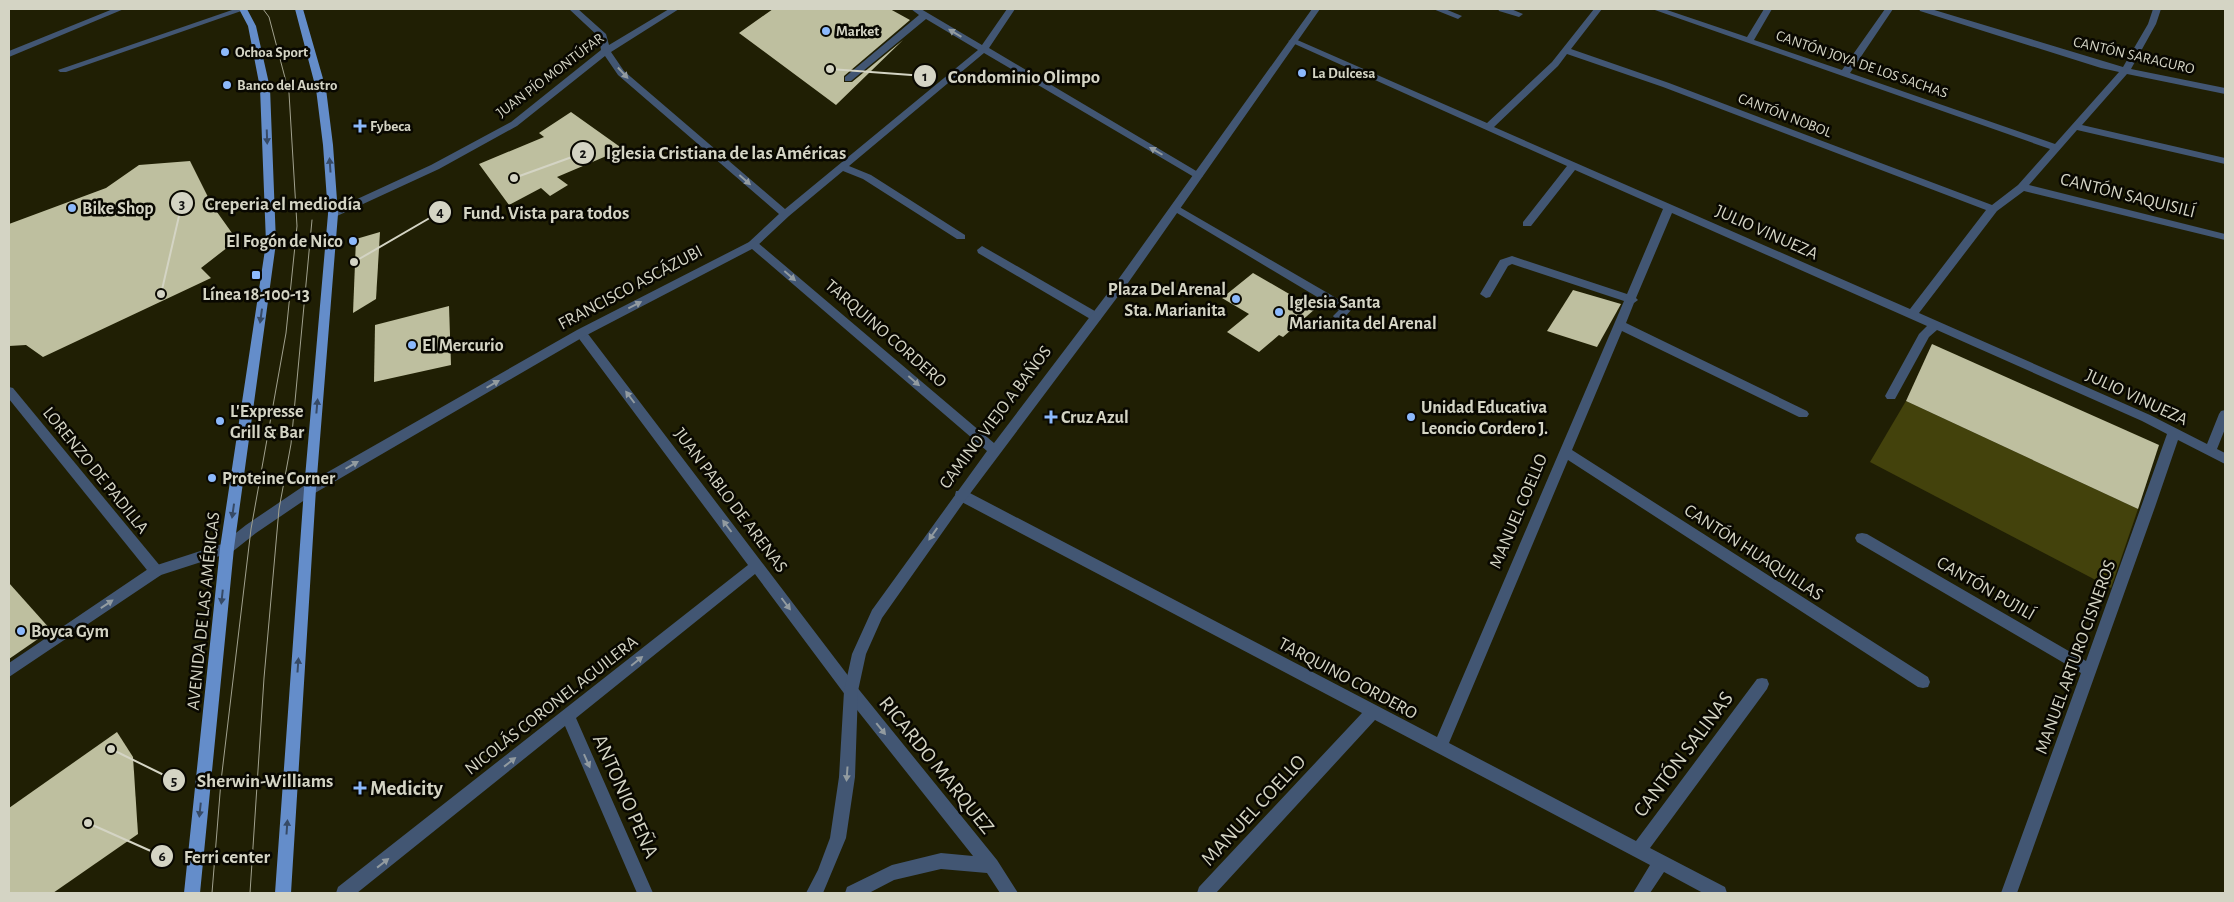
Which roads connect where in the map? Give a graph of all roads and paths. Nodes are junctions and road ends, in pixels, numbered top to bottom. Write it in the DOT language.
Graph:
graph roads {
  1 [pos="120,9"];
  2 [pos="243,9"];
  3 [pos="299,9"];
  4 [pos="573,9"];
  5 [pos="675,9"];
  6 [pos="915,9"];
  7 [pos="1011,9"];
  8 [pos="1316,9"];
  9 [pos="1438,9"];
  10 [pos="1502,9"];
  11 [pos="1598,9"];
  12 [pos="1656,9"];
  13 [pos="1768,9"];
  14 [pos="1889,9"];
  15 [pos="1923,9"];
  16 [pos="2157,9"];
  17 [pos="1519,14"];
  18 [pos="925,15"];
  19 [pos="1458,16"];
  20 [pos="1292,41"];
  21 [pos="1749,41"];
  22 [pos="606,50"];
  23 [pos="984,50"];
  24 [pos="1567,51"];
  25 [pos="9,54"];
  26 [pos="2126,69"];
  27 [pos="63,70"];
  28 [pos="1844,73"];
  29 [pos="848,79"];
  30 [pos="2225,91"];
  31 [pos="2076,127"];
  32 [pos="1487,128"];
  33 [pos="2058,148"];
  34 [pos="2225,161"];
  35 [pos="1573,165"];
  36 [pos="842,167"];
  37 [pos="1198,175"];
  38 [pos="2022,187"];
  39 [pos="1176,208"];
  40 [pos="1670,208"];
  41 [pos="1993,209"];
  42 [pos="333,214"];
  43 [pos="785,214"];
  44 [pos="1526,224"];
  45 [pos="961,237"];
  46 [pos="2225,238"];
  47 [pos="753,244"];
  48 [pos="982,250"];
  49 [pos="1486,294"];
  50 [pos="1632,300"];
  51 [pos="1911,314"];
  52 [pos="1338,316"];
  53 [pos="1096,317"];
  54 [pos="1621,326"];
  55 [pos="1936,326"];
  56 [pos="581,333"];
  57 [pos="9,391"];
  58 [pos="1891,396"];
  59 [pos="1802,414"];
  60 [pos="2225,414"];
  61 [pos="2174,432"];
  62 [pos="994,450"];
  63 [pos="1565,452"];
  64 [pos="2210,452"];
  65 [pos="2225,459"];
  66 [pos="310,489"];
  67 [pos="961,494"];
  68 [pos="1862,538"];
  69 [pos="227,548"];
  70 [pos="757,565"];
  71 [pos="156,572"];
  72 [pos="9,671"];
  73 [pos="2090,671"];
  74 [pos="1923,682"];
  75 [pos="1762,684"];
  76 [pos="851,691"];
  77 [pos="1372,712"];
  78 [pos="568,716"];
  79 [pos="1440,747"];
  80 [pos="1639,850"];
  81 [pos="1661,862"];
  82 [pos="991,866"];
  83 [pos="192,893"];
  84 [pos="283,893"];
  85 [pos="344,893"];
  86 [pos="645,893"];
  87 [pos="814,893"];
  88 [pos="853,893"];
  89 [pos="1010,893"];
  90 [pos="1205,893"];
  91 [pos="1641,893"];
  92 [pos="1719,893"];
  93 [pos="2009,893"];
  1 -- 25 [label="street"];
  2 -- 27 [label="street"];
  2 -- 69 [label="main road, AVENIDA DE LAS AMÉRICAS, one-way"];
  42 -- 3 [label="main road, one-way"];
  4 -- 22 [label="street"];
  5 -- 22 [label="street, JUAN PÍO MONTÚFAR"];
  6 -- 18 [label="street"];
  7 -- 23 [label="street, FRANCISCO ASCÁZUBI"];
  8 -- 20 [label="street, CAMINO VIEJO A BAÑOS"];
  9 -- 19 [label="street"];
  10 -- 17 [label="street"];
  11 -- 24 [label="street"];
  12 -- 21 [label="street, CANTÓN JOYA DE LOS SACHAS"];
  13 -- 21 [label="street"];
  14 -- 28 [label="street"];
  15 -- 26 [label="street, CANTÓN SARAGURO"];
  16 -- 26 [label="street"];
  23 -- 18 [label="street, one-way"];
  18 -- 29 [label="street"];
  20 -- 32 [label="street, JULIO VINUEZA"];
  20 -- 37 [label="street, CAMINO VIEJO A BAÑOS"];
  21 -- 28 [label="street, CANTÓN JOYA DE LOS SACHAS"];
  22 -- 42 [label="street, JUAN PÍO MONTÚFAR"];
  22 -- 43 [label="street, one-way"];
  23 -- 36 [label="street, FRANCISCO ASCÁZUBI"];
  37 -- 23 [label="street, one-way"];
  24 -- 32 [label="street"];
  24 -- 41 [label="street, CANTÓN NOBOL"];
  26 -- 30 [label="street, CANTÓN SARAGURO"];
  26 -- 31 [label="street"];
  28 -- 33 [label="street, CANTÓN JOYA DE LOS SACHAS"];
  31 -- 33 [label="street"];
  31 -- 34 [label="street"];
  32 -- 35 [label="street, JULIO VINUEZA"];
  33 -- 38 [label="street"];
  35 -- 40 [label="street, JULIO VINUEZA"];
  35 -- 44 [label="street"];
  36 -- 43 [label="street, FRANCISCO ASCÁZUBI"];
  36 -- 45 [label="street"];
  37 -- 39 [label="street, CAMINO VIEJO A BAÑOS"];
  38 -- 41 [label="street"];
  38 -- 46 [label="street, CANTÓN SAQUISILÍ"];
  39 -- 52 [label="street"];
  39 -- 53 [label="street, CAMINO VIEJO A BAÑOS"];
  40 -- 50 [label="street, MANUEL COELLO"];
  40 -- 51 [label="street, JULIO VINUEZA"];
  41 -- 51 [label="street"];
  66 -- 42 [label="main road, one-way"];
  43 -- 47 [label="street, FRANCISCO ASCÁZUBI"];
  56 -- 47 [label="street, FRANCISCO ASCÁZUBI, one-way"];
  47 -- 62 [label="street, TARQUINO CORDERO, one-way"];
  48 -- 53 [label="street"];
  49 -- 50 [label="street"];
  50 -- 54 [label="street, MANUEL COELLO"];
  51 -- 55 [label="street, JULIO VINUEZA"];
  53 -- 62 [label="street, CAMINO VIEJO A BAÑOS"];
  54 -- 59 [label="street"];
  54 -- 63 [label="street, MANUEL COELLO"];
  55 -- 58 [label="street"];
  55 -- 61 [label="street, JULIO VINUEZA"];
  66 -- 56 [label="street, FRANCISCO ASCÁZUBI, one-way"];
  70 -- 56 [label="street, JUAN PABLO DE ARENAS, one-way"];
  57 -- 71 [label="street, LORENZO DE PADILLA"];
  60 -- 64 [label="street"];
  61 -- 64 [label="street, JULIO VINUEZA"];
  61 -- 73 [label="street, MANUEL ARTURO CISNEROS"];
  62 -- 67 [label="street, CAMINO VIEJO A BAÑOS"];
  63 -- 74 [label="street, CANTÓN HUAQUILLAS"];
  63 -- 79 [label="street, MANUEL COELLO"];
  64 -- 65 [label="street, JULIO VINUEZA"];
  66 -- 69 [label="street, FRANCISCO ASCÁZUBI"];
  84 -- 66 [label="main road, one-way"];
  67 -- 76 [label="street, CAMINO VIEJO A BAÑOS, one-way"];
  67 -- 77 [label="street, TARQUINO CORDERO"];
  68 -- 73 [label="street, CANTÓN PUJILÍ"];
  69 -- 71 [label="street, FRANCISCO ASCÁZUBI"];
  69 -- 83 [label="main road, AVENIDA DE LAS AMÉRICAS, one-way"];
  70 -- 76 [label="street, JUAN PABLO DE ARENAS, one-way"];
  78 -- 70 [label="street, NICOLÁS CORONEL AGUILERA, one-way"];
  72 -- 71 [label="street, FRANCISCO ASCÁZUBI, one-way"];
  73 -- 93 [label="street, MANUEL ARTURO CISNEROS"];
  75 -- 80 [label="street, CANTÓN SALINAS"];
  76 -- 82 [label="street, RICARDO MARQUEZ, one-way"];
  76 -- 87 [label="street, CAMINO VIEJO A BAÑOS, one-way"];
  77 -- 79 [label="street, TARQUINO CORDERO"];
  77 -- 90 [label="street, MANUEL COELLO"];
  85 -- 78 [label="street, NICOLÁS CORONEL AGUILERA, one-way"];
  78 -- 86 [label="street, ANTONIO PEÑA, one-way"];
  79 -- 80 [label="street, TARQUINO CORDERO"];
  80 -- 81 [label="street, TARQUINO CORDERO"];
  81 -- 91 [label="street"];
  81 -- 92 [label="street, TARQUINO CORDERO"];
  82 -- 88 [label="street, RICARDO MARQUEZ"];
  82 -- 89 [label="street, RICARDO MARQUEZ"];
}
